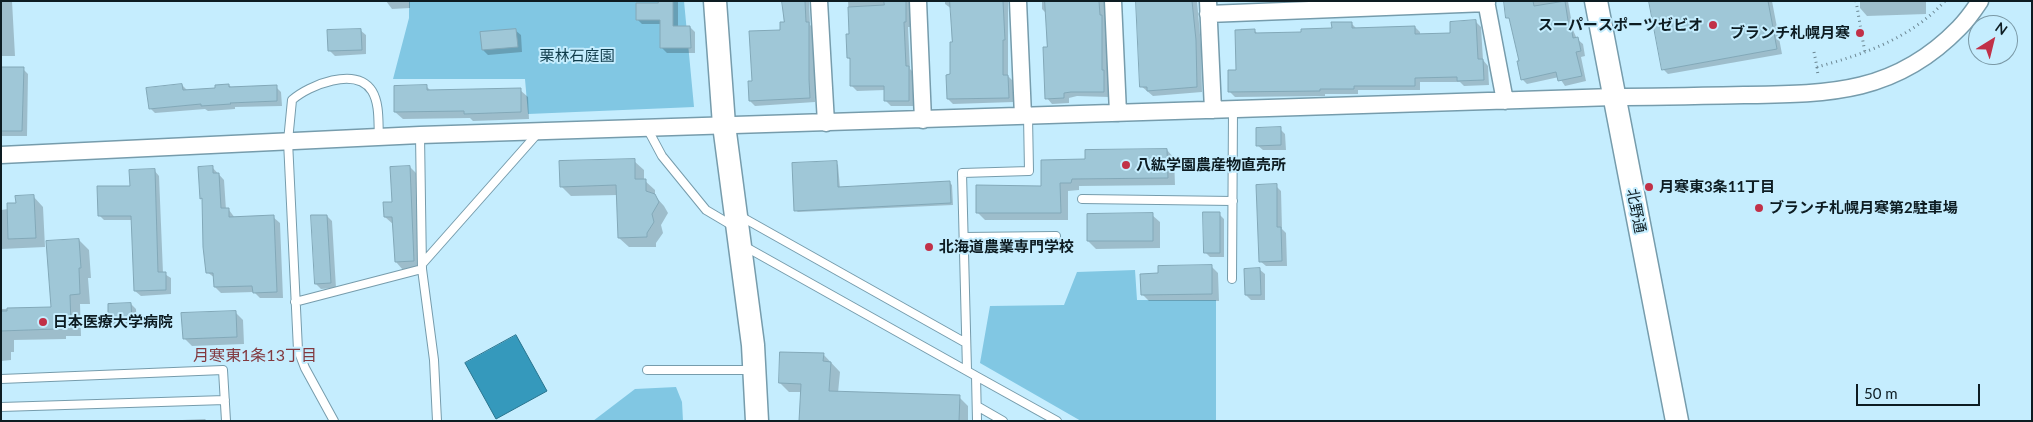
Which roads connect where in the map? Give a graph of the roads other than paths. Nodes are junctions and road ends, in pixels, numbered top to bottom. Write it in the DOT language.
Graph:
graph roads {
  1 [pos="715,1"];
  2 [pos="819,1"];
  3 [pos="918,1"];
  4 [pos="1018,1"];
  5 [pos="1113,1"];
  6 [pos="1596,1"];
  7 [pos="1980,1"];
  8 [pos="1487,2"];
  9 [pos="1208,8"];
  10 [pos="1614,97"];
  11 [pos="1505,100"];
  12 [pos="1213,110"];
  13 [pos="1233,110"];
  14 [pos="1118,113"];
  15 [pos="1025,116"];
  16 [pos="923,120"];
  17 [pos="826,123"];
  18 [pos="724,125"];
  19 [pos="647,128"];
  20 [pos="540,132"];
  21 [pos="420,135"];
  22 [pos="379,137"];
  23 [pos="288,141"];
  24 [pos="1,155"];
  25 [pos="1082,198"];
  26 [pos="1233,202"];
  27 [pos="738,229"];
  28 [pos="1056,236"];
  29 [pos="964,237"];
  30 [pos="422,266"];
  31 [pos="1232,279"];
  32 [pos="295,302"];
  33 [pos="966,343"];
  34 [pos="647,370"];
  35 [pos="754,370"];
  36 [pos="967,370"];
  37 [pos="976,376"];
  38 [pos="1,380"];
  39 [pos="225,400"];
  40 [pos="977,406"];
  41 [pos="1,407"];
  42 [pos="226,421"];
  43 [pos="334,421"];
  44 [pos="437,421"];
  45 [pos="757,421"];
  46 [pos="977,421"];
  47 [pos="1003,421"];
  48 [pos="1057,421"];
  49 [pos="1677,421"];
  1 -- 18 [label="street"];
  2 -- 17 [label="street"];
  3 -- 16 [label="street"];
  4 -- 15 [label="street"];
  5 -- 14 [label="street"];
  6 -- 10 [label="street, 北野通"];
  7 -- 10 [label="street"];
  8 -- 9 [label="street"];
  8 -- 11 [label="street"];
  9 -- 12 [label="street"];
  10 -- 11 [label="street"];
  10 -- 49 [label="street, 北野通"];
  11 -- 13 [label="street"];
  12 -- 13 [label="street"];
  12 -- 14 [label="street"];
  13 -- 26 [label="lane"];
  14 -- 15 [label="street"];
  15 -- 16 [label="street"];
  15 -- 29 [label="lane"];
  16 -- 17 [label="street"];
  17 -- 18 [label="street"];
  18 -- 19 [label="street"];
  18 -- 27 [label="street"];
  19 -- 20 [label="street"];
  19 -- 27 [label="lane"];
  20 -- 21 [label="street"];
  20 -- 30 [label="lane"];
  21 -- 22 [label="street"];
  21 -- 30 [label="lane"];
  22 -- 23 [label="street"];
  22 -- 23 [label="lane"];
  23 -- 24 [label="street"];
  23 -- 32 [label="lane"];
  25 -- 26 [label="lane"];
  26 -- 31 [label="lane"];
  27 -- 33 [label="lane"];
  27 -- 35 [label="street"];
  27 -- 36 [label="lane"];
  28 -- 29 [label="lane"];
  29 -- 33 [label="lane"];
  30 -- 32 [label="lane"];
  30 -- 44 [label="lane"];
  32 -- 43 [label="lane"];
  33 -- 36 [label="lane"];
  34 -- 35 [label="lane"];
  35 -- 45 [label="street"];
  36 -- 37 [label="lane"];
  37 -- 40 [label="lane"];
  37 -- 48 [label="lane"];
  38 -- 39 [label="lane"];
  39 -- 41 [label="lane"];
  39 -- 42 [label="lane"];
  40 -- 46 [label="lane"];
  40 -- 47 [label="lane"];
}
